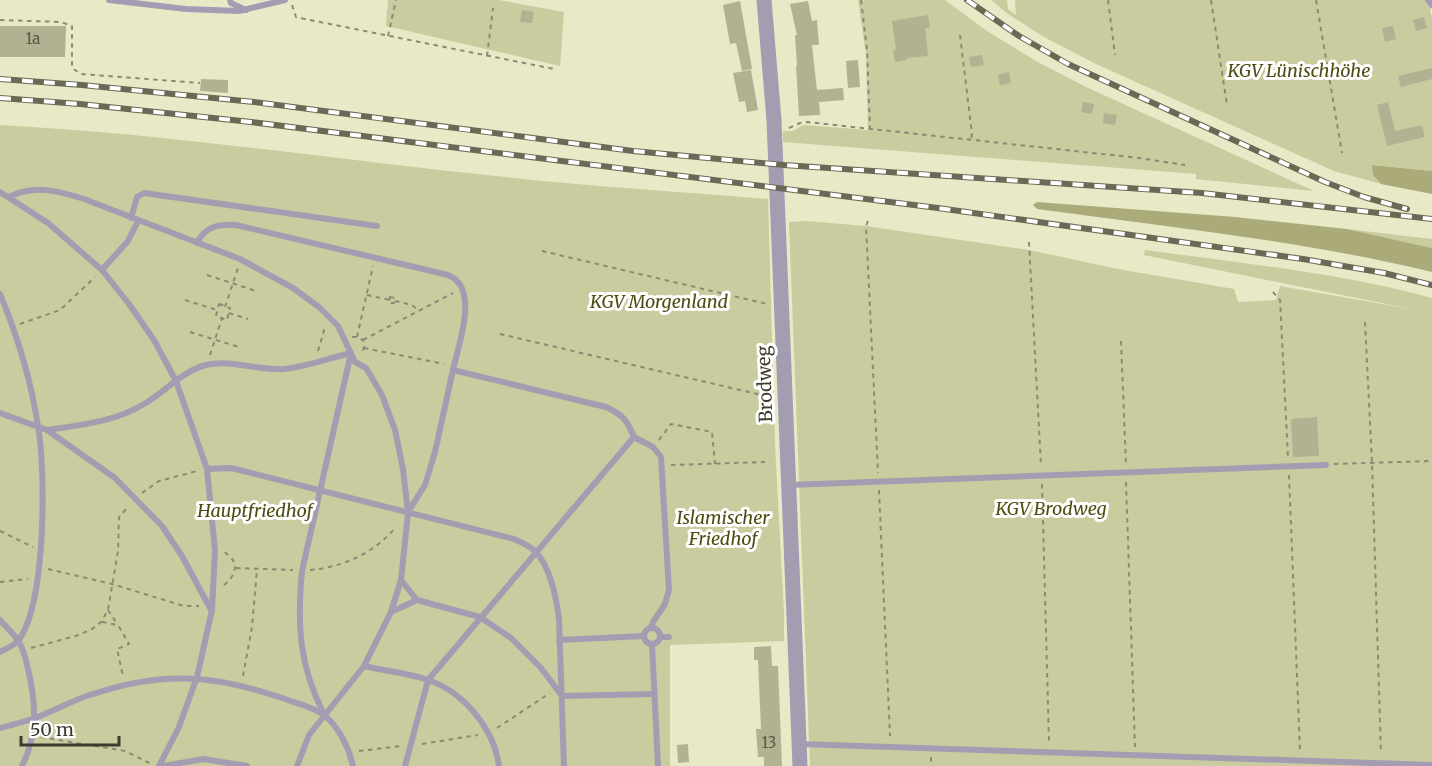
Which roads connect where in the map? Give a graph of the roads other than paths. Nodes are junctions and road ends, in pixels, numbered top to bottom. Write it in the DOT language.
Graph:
graph roads {
  1 [pos="109,0"];
  2 [pos="230,0"];
  3 [pos="285,0"];
  4 [pos="764,0"];
  5 [pos="1428,0"];
  6 [pos="1432,5"];
  7 [pos="246,10"];
  8 [pos="0,192"];
  9 [pos="9,197"];
  10 [pos="130,218"];
  11 [pos="138,221"];
  12 [pos="377,226"];
  13 [pos="197,243"];
  14 [pos="102,270"];
  15 [pos="0,294"];
  16 [pos="351,353"];
  17 [pos="453,368"];
  18 [pos="176,381"];
  19 [pos="0,413"];
  20 [pos="39,428"];
  21 [pos="47,430"];
  22 [pos="634,437"];
  23 [pos="1326,465"];
  24 [pos="207,469"];
  25 [pos="788,485"];
  26 [pos="320,491"];
  27 [pos="408,513"];
  28 [pos="536,552"];
  29 [pos="401,580"];
  30 [pos="417,600"];
  31 [pos="212,610"];
  32 [pos="391,612"];
  33 [pos="480,617"];
  34 [pos="0,620"];
  35 [pos="651,628"];
  36 [pos="644,636"];
  37 [pos="660,637"];
  38 [pos="669,637"];
  39 [pos="559,640"];
  40 [pos="18,641"];
  41 [pos="652,644"];
  42 [pos="0,652"];
  43 [pos="364,666"];
  44 [pos="197,677"];
  45 [pos="428,680"];
  46 [pos="653,694"];
  47 [pos="562,696"];
  48 [pos="324,714"];
  49 [pos="35,718"];
  50 [pos="0,728"];
  51 [pos="799,744"];
  52 [pos="1300,763"];
  53 [pos="1432,765"];
  54 [pos="22,766"];
  55 [pos="157,766"];
  56 [pos="164,766"];
  57 [pos="247,766"];
  58 [pos="297,766"];
  59 [pos="353,766"];
  60 [pos="405,766"];
  61 [pos="499,766"];
  62 [pos="564,766"];
  63 [pos="657,766"];
  64 [pos="800,766"];
  1 -- 7 [label="lane"];
  2 -- 7 [label="lane"];
  3 -- 7 [label="lane"];
  4 -- 25 [label="street, Brodweg"];
  5 -- 6 [label="lane"];
  8 -- 9 [label="lane"];
  9 -- 10 [label="lane"];
  9 -- 14 [label="lane"];
  10 -- 11 [label="lane"];
  10 -- 12 [label="lane"];
  11 -- 13 [label="lane"];
  11 -- 14 [label="lane"];
  13 -- 16 [label="lane"];
  13 -- 17 [label="lane"];
  14 -- 18 [label="lane"];
  15 -- 20 [label="lane"];
  16 -- 18 [label="lane"];
  16 -- 26 [label="lane"];
  16 -- 27 [label="lane"];
  17 -- 22 [label="lane"];
  17 -- 27 [label="lane"];
  18 -- 21 [label="lane"];
  18 -- 24 [label="lane"];
  19 -- 20 [label="lane"];
  20 -- 21 [label="lane"];
  20 -- 40 [label="lane"];
  21 -- 31 [label="lane"];
  22 -- 28 [label="lane"];
  22 -- 35 [label="lane"];
  23 -- 25 [label="lane"];
  24 -- 26 [label="lane"];
  24 -- 31 [label="lane"];
  25 -- 51 [label="street, Brodweg"];
  26 -- 27 [label="lane"];
  26 -- 48 [label="lane"];
  27 -- 28 [label="lane"];
  27 -- 29 [label="lane"];
  28 -- 33 [label="lane"];
  28 -- 39 [label="lane"];
  29 -- 30 [label="lane"];
  29 -- 32 [label="lane"];
  30 -- 32 [label="lane"];
  30 -- 33 [label="lane"];
  31 -- 44 [label="lane"];
  32 -- 43 [label="lane"];
  33 -- 45 [label="lane"];
  33 -- 47 [label="lane"];
  34 -- 40 [label="lane"];
  35 -- 36 [label="lane"];
  35 -- 37 [label="lane"];
  36 -- 39 [label="lane"];
  36 -- 41 [label="lane"];
  37 -- 38 [label="lane"];
  37 -- 41 [label="lane"];
  39 -- 47 [label="lane"];
  40 -- 42 [label="lane"];
  40 -- 49 [label="lane"];
  41 -- 46 [label="lane"];
  43 -- 45 [label="lane"];
  43 -- 48 [label="lane"];
  44 -- 48 [label="lane"];
  44 -- 49 [label="lane"];
  44 -- 55 [label="lane"];
  45 -- 60 [label="lane"];
  45 -- 61 [label="lane"];
  46 -- 47 [label="lane"];
  46 -- 63 [label="lane"];
  47 -- 62 [label="lane"];
  48 -- 58 [label="lane"];
  48 -- 59 [label="lane"];
  49 -- 50 [label="lane"];
  49 -- 54 [label="lane"];
  51 -- 52 [label="lane"];
  51 -- 64 [label="street, Brodweg"];
  52 -- 53 [label="lane"];
  56 -- 57 [label="lane"];
}
